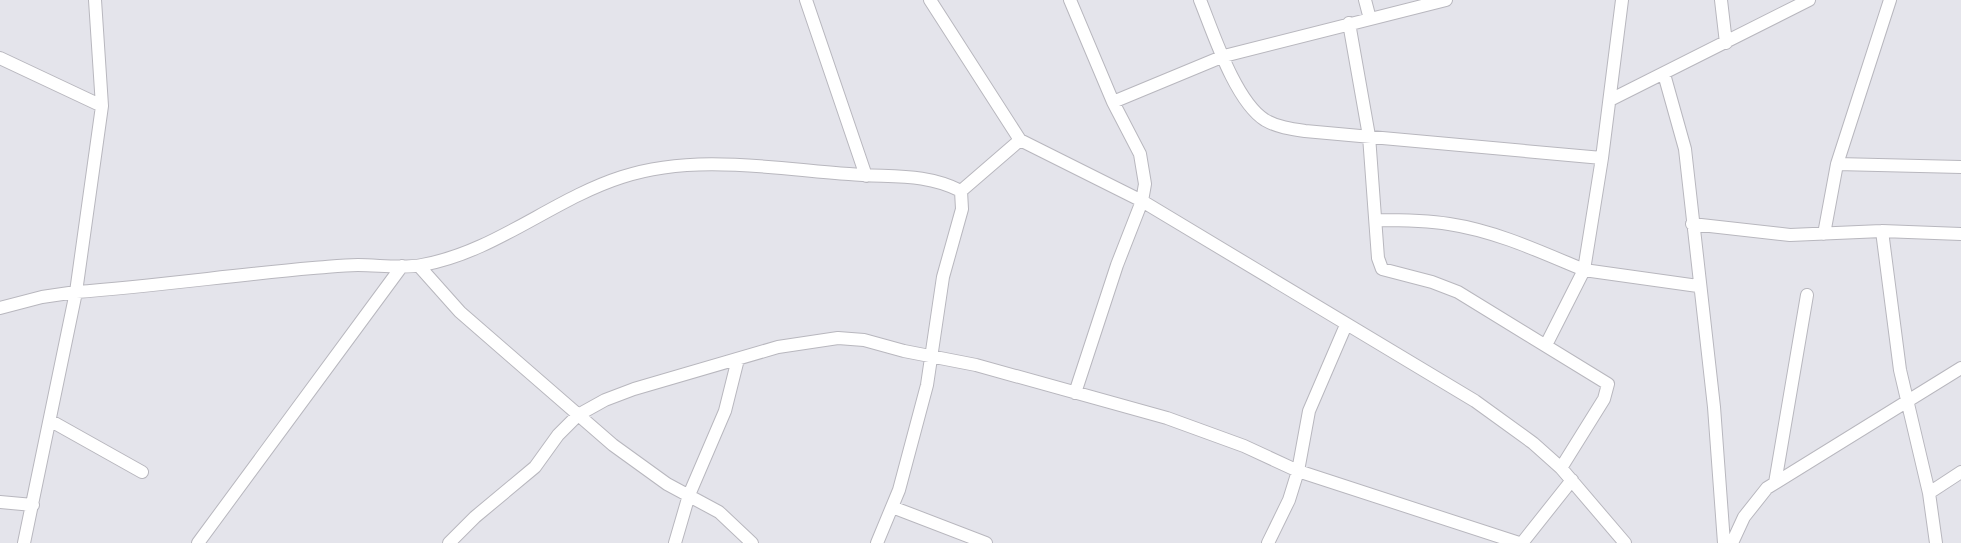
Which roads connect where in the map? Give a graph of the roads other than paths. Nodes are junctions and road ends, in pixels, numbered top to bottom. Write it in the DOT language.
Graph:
graph roads {
  1 [pos="95,0"];
  2 [pos="806,0"];
  3 [pos="930,0"];
  4 [pos="1070,0"];
  5 [pos="1200,0"];
  6 [pos="1365,0"];
  7 [pos="1622,0"];
  8 [pos="1721,0"];
  9 [pos="1809,0"];
  10 [pos="1890,0"];
  11 [pos="1438,1"];
  12 [pos="1370,19"];
  13 [pos="1349,23"];
  14 [pos="1726,43"];
  15 [pos="1224,56"];
  16 [pos="0,58"];
  17 [pos="1664,74"];
  18 [pos="1610,100"];
  19 [pos="1113,102"];
  20 [pos="102,106"];
  21 [pos="1369,136"];
  22 [pos="1020,140"];
  23 [pos="1602,158"];
  24 [pos="1837,164"];
  25 [pos="1961,167"];
  26 [pos="866,176"];
  27 [pos="961,191"];
  28 [pos="1142,201"];
  29 [pos="1376,220"];
  30 [pos="1692,224"];
  31 [pos="1882,231"];
  32 [pos="1824,234"];
  33 [pos="1961,234"];
  34 [pos="402,266"];
  35 [pos="419,266"];
  36 [pos="1584,270"];
  37 [pos="1698,286"];
  38 [pos="76,292"];
  39 [pos="1807,295"];
  40 [pos="0,308"];
  41 [pos="1346,325"];
  42 [pos="1546,345"];
  43 [pos="931,357"];
  44 [pos="738,359"];
  45 [pos="1961,368"];
  46 [pos="1075,393"];
  47 [pos="1907,401"];
  48 [pos="578,415"];
  49 [pos="51,421"];
  50 [pos="1562,468"];
  51 [pos="1298,471"];
  52 [pos="142,472"];
  53 [pos="1961,472"];
  54 [pos="1572,480"];
  55 [pos="1775,483"];
  56 [pos="1929,493"];
  57 [pos="689,495"];
  58 [pos="0,502"];
  59 [pos="33,504"];
  60 [pos="892,507"];
  61 [pos="24,543"];
  62 [pos="198,543"];
  63 [pos="449,543"];
  64 [pos="675,543"];
  65 [pos="753,543"];
  66 [pos="877,543"];
  67 [pos="986,543"];
  68 [pos="1268,543"];
  69 [pos="1520,543"];
  70 [pos="1625,543"];
  71 [pos="1724,543"];
  72 [pos="1732,543"];
  73 [pos="1936,543"];
  1 -- 20 [label="street"];
  2 -- 26 [label="street"];
  3 -- 22 [label="street"];
  4 -- 19 [label="street"];
  5 -- 15 [label="street"];
  6 -- 12 [label="street"];
  7 -- 18 [label="street"];
  8 -- 14 [label="street"];
  9 -- 14 [label="street"];
  10 -- 24 [label="street"];
  11 -- 12 [label="street"];
  12 -- 13 [label="street"];
  13 -- 15 [label="street"];
  13 -- 21 [label="street"];
  14 -- 17 [label="street"];
  15 -- 19 [label="street"];
  15 -- 21 [label="street"];
  16 -- 20 [label="street"];
  17 -- 18 [label="street"];
  17 -- 30 [label="street"];
  18 -- 23 [label="street"];
  19 -- 28 [label="street"];
  20 -- 38 [label="street"];
  21 -- 23 [label="street"];
  21 -- 29 [label="street"];
  22 -- 27 [label="street"];
  22 -- 28 [label="street"];
  23 -- 36 [label="street"];
  24 -- 25 [label="street"];
  24 -- 32 [label="street"];
  26 -- 27 [label="street"];
  26 -- 35 [label="street"];
  27 -- 43 [label="street"];
  28 -- 41 [label="street"];
  28 -- 46 [label="street"];
  29 -- 36 [label="street"];
  29 -- 42 [label="street"];
  30 -- 32 [label="street"];
  30 -- 37 [label="street"];
  31 -- 32 [label="street"];
  31 -- 33 [label="street"];
  31 -- 47 [label="street"];
  34 -- 35 [label="street"];
  34 -- 38 [label="street"];
  34 -- 62 [label="street"];
  35 -- 48 [label="street"];
  36 -- 37 [label="street"];
  36 -- 42 [label="street"];
  37 -- 71 [label="street"];
  38 -- 40 [label="street"];
  38 -- 49 [label="street"];
  39 -- 55 [label="street"];
  41 -- 50 [label="street"];
  41 -- 51 [label="street"];
  42 -- 50 [label="street"];
  43 -- 44 [label="street"];
  43 -- 46 [label="street"];
  43 -- 60 [label="street"];
  44 -- 48 [label="street"];
  44 -- 57 [label="street"];
  45 -- 47 [label="street"];
  46 -- 51 [label="street"];
  47 -- 55 [label="street"];
  47 -- 56 [label="street"];
  48 -- 57 [label="street"];
  48 -- 63 [label="street"];
  49 -- 52 [label="street"];
  49 -- 59 [label="street"];
  50 -- 54 [label="street"];
  51 -- 68 [label="street"];
  51 -- 69 [label="street"];
  53 -- 56 [label="street"];
  54 -- 69 [label="street"];
  54 -- 70 [label="street"];
  55 -- 72 [label="street"];
  56 -- 73 [label="street"];
  57 -- 64 [label="street"];
  57 -- 65 [label="street"];
  58 -- 59 [label="street"];
  59 -- 61 [label="street"];
  60 -- 66 [label="street"];
  60 -- 67 [label="street"];
}
